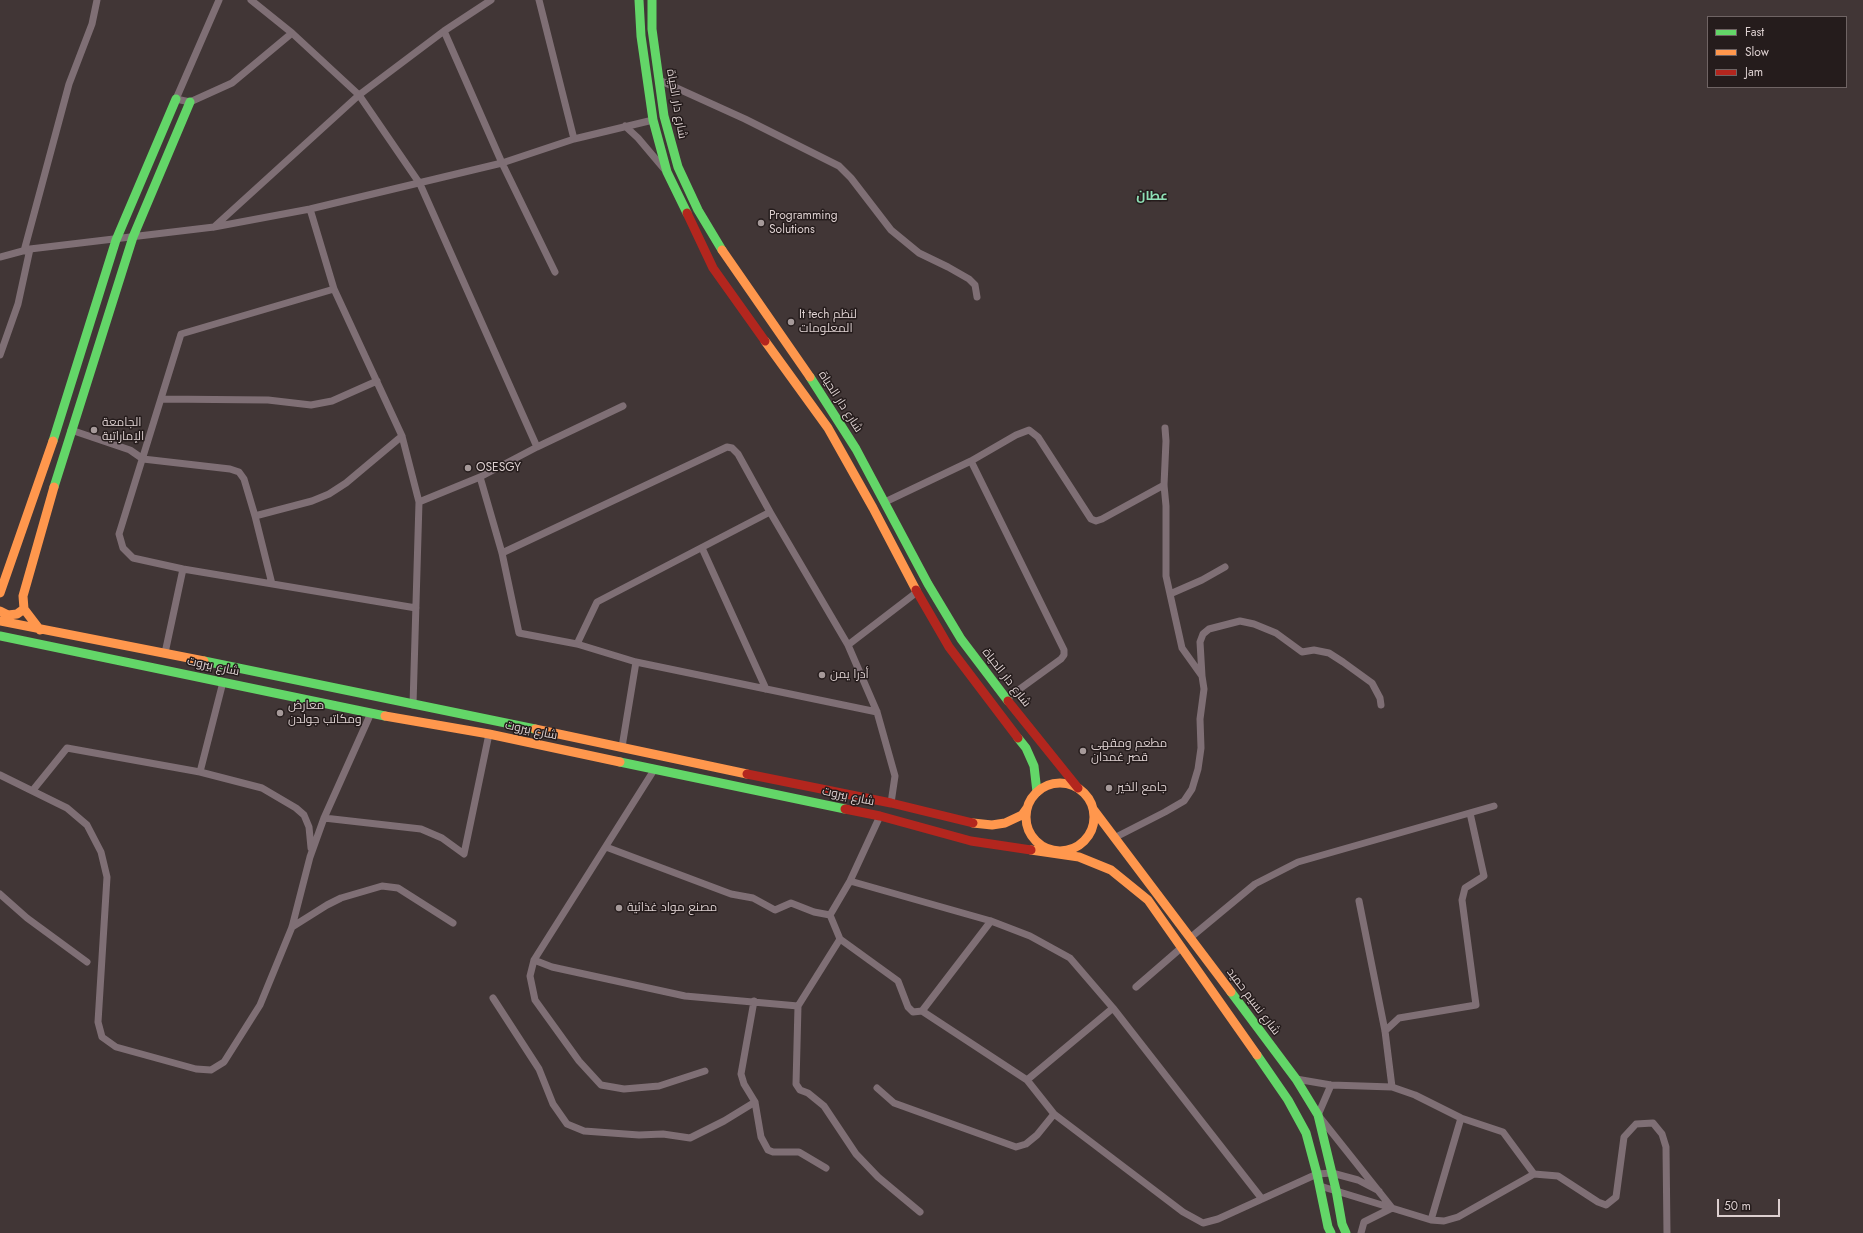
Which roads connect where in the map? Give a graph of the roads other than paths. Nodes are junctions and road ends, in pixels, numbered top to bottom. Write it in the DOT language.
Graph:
graph roads {
  1 [pos="97,0"];
  2 [pos="219,0"];
  3 [pos="251,0"];
  4 [pos="491,0"];
  5 [pos="539,0"];
  6 [pos="639,0"];
  7 [pos="652,0"];
  8 [pos="444,31"];
  9 [pos="292,33"];
  10 [pos="659,80"];
  11 [pos="359,95"];
  12 [pos="176,99"];
  13 [pos="190,102"];
  14 [pos="653,120"];
  15 [pos="625,126"];
  16 [pos="574,139"];
  17 [pos="502,163"];
  18 [pos="667,172"];
  19 [pos="420,184"];
  20 [pos="310,209"];
  21 [pos="214,227"];
  22 [pos="133,237"];
  23 [pos="116,240"];
  24 [pos="27,250"];
  25 [pos="0,257"];
  26 [pos="555,272"];
  27 [pos="334,289"];
  28 [pos="977,297"];
  29 [pos="0,355"];
  30 [pos="377,381"];
  31 [pos="162,399"];
  32 [pos="623,406"];
  33 [pos="58,426"];
  34 [pos="1165,428"];
  35 [pos="71,430"];
  36 [pos="402,436"];
  37 [pos="537,447"];
  38 [pos="143,459"];
  39 [pos="971,461"];
  40 [pos="480,477"];
  41 [pos="1164,485"];
  42 [pos="419,502"];
  43 [pos="884,502"];
  44 [pos="770,512"];
  45 [pos="255,516"];
  46 [pos="702,548"];
  47 [pos="502,554"];
  48 [pos="1225,567"];
  49 [pos="183,570"];
  50 [pos="272,584"];
  51 [pos="928,584"];
  52 [pos="917,592"];
  53 [pos="0,593"];
  54 [pos="1170,594"];
  55 [pos="416,608"];
  56 [pos="24,609"];
  57 [pos="0,611"];
  58 [pos="0,621"];
  59 [pos="40,630"];
  60 [pos="0,636"];
  61 [pos="577,644"];
  62 [pos="848,645"];
  63 [pos="165,653"];
  64 [pos="636,662"];
  65 [pos="1202,676"];
  66 [pos="223,682"];
  67 [pos="312,685"];
  68 [pos="766,690"];
  69 [pos="309,699"];
  70 [pos="1006,699"];
  71 [pos="413,705"];
  72 [pos="1381,705"];
  73 [pos="877,712"];
  74 [pos="371,713"];
  75 [pos="489,734"];
  76 [pos="622,747"];
  77 [pos="672,759"];
  78 [pos="654,770"];
  79 [pos="200,772"];
  80 [pos="670,772"];
  81 [pos="0,774"];
  82 [pos="1078,788"];
  83 [pos="33,790"];
  84 [pos="1037,792"];
  85 [pos="891,803"];
  86 [pos="1494,806"];
  87 [pos="1027,808"];
  88 [pos="1093,809"];
  89 [pos="1470,812"];
  90 [pos="880,816"];
  91 [pos="324,818"];
  92 [pos="1116,837"];
  93 [pos="606,847"];
  94 [pos="1055,852"];
  95 [pos="310,857"];
  96 [pos="850,881"];
  97 [pos="0,894"];
  98 [pos="1360,901"];
  99 [pos="830,915"];
  100 [pos="991,920"];
  101 [pos="452,923"];
  102 [pos="292,927"];
  103 [pos="1190,938"];
  104 [pos="840,939"];
  105 [pos="1181,948"];
  106 [pos="534,960"];
  107 [pos="87,962"];
  108 [pos="1136,987"];
  109 [pos="493,998"];
  110 [pos="754,1001"];
  111 [pos="798,1006"];
  112 [pos="1112,1008"];
  113 [pos="922,1011"];
  114 [pos="1385,1031"];
  115 [pos="705,1071"];
  116 [pos="1296,1079"];
  117 [pos="1027,1080"];
  118 [pos="1331,1085"];
  119 [pos="1392,1087"];
  120 [pos="876,1088"];
  121 [pos="754,1102"];
  122 [pos="1054,1114"];
  123 [pos="1318,1115"];
  124 [pos="1461,1118"];
  125 [pos="826,1168"];
  126 [pos="1332,1173"];
  127 [pos="1317,1174"];
  128 [pos="1534,1174"];
  129 [pos="1320,1186"];
  130 [pos="1336,1190"];
  131 [pos="1378,1191"];
  132 [pos="1262,1199"];
  133 [pos="1392,1208"];
  134 [pos="920,1212"];
  135 [pos="1431,1220"];
  136 [pos="1331,1233"];
  137 [pos="1346,1233"];
  138 [pos="1361,1233"];
  139 [pos="1667,1233"];
  1 -- 24 [label="street"];
  2 -- 12 [label="street"];
  3 -- 9 [label="street"];
  4 -- 8 [label="street"];
  5 -- 16 [label="street"];
  6 -- 14 [label="main road, شارع دار الحياة"];
  7 -- 10 [label="main road, شارع دار الحياة"];
  8 -- 11 [label="street"];
  8 -- 17 [label="street"];
  9 -- 11 [label="street"];
  9 -- 13 [label="street"];
  10 -- 28 [label="street"];
  10 -- 43 [label="main road, شارع دار الحياة"];
  11 -- 19 [label="street"];
  11 -- 21 [label="street"];
  12 -- 13 [label="street"];
  12 -- 23 [label="main road"];
  13 -- 22 [label="main road"];
  14 -- 15 [label="street"];
  14 -- 18 [label="main road, شارع دار الحياة"];
  15 -- 16 [label="street"];
  15 -- 18 [label="street"];
  16 -- 17 [label="street"];
  17 -- 19 [label="street"];
  17 -- 26 [label="street"];
  18 -- 52 [label="main road, شارع دار الحياة"];
  19 -- 20 [label="street"];
  19 -- 37 [label="street"];
  20 -- 21 [label="street"];
  20 -- 27 [label="street"];
  21 -- 22 [label="street"];
  22 -- 23 [label="street"];
  22 -- 35 [label="main road"];
  23 -- 24 [label="street"];
  23 -- 33 [label="main road"];
  24 -- 25 [label="street"];
  24 -- 29 [label="street"];
  27 -- 30 [label="street"];
  27 -- 31 [label="street"];
  30 -- 31 [label="street"];
  30 -- 36 [label="street"];
  31 -- 38 [label="street"];
  32 -- 37 [label="street"];
  33 -- 35 [label="main road"];
  33 -- 53 [label="main road"];
  34 -- 41 [label="street"];
  35 -- 38 [label="street"];
  35 -- 56 [label="main road"];
  36 -- 42 [label="street"];
  36 -- 45 [label="street"];
  37 -- 40 [label="street"];
  38 -- 45 [label="street"];
  38 -- 49 [label="street"];
  39 -- 41 [label="street"];
  39 -- 43 [label="street"];
  39 -- 70 [label="street"];
  40 -- 42 [label="street"];
  40 -- 47 [label="street"];
  41 -- 54 [label="street"];
  42 -- 55 [label="street"];
  43 -- 51 [label="main road, شارع دار الحياة"];
  44 -- 46 [label="street"];
  44 -- 47 [label="street"];
  44 -- 62 [label="street"];
  45 -- 50 [label="street"];
  46 -- 61 [label="street"];
  46 -- 68 [label="street"];
  47 -- 61 [label="street"];
  48 -- 54 [label="street"];
  49 -- 50 [label="street"];
  49 -- 63 [label="street"];
  50 -- 55 [label="street"];
  51 -- 52 [label="main road"];
  51 -- 70 [label="main road, شارع دار الحياة"];
  52 -- 62 [label="street"];
  52 -- 84 [label="main road, شارع دار الحياة"];
  54 -- 65 [label="street"];
  55 -- 71 [label="street"];
  56 -- 57 [label="main road"];
  56 -- 59 [label="main road"];
  58 -- 59 [label="main road, شارع بيروت"];
  59 -- 63 [label="main road, شارع بيروت"];
  60 -- 66 [label="main road, شارع بيروت"];
  61 -- 64 [label="street"];
  62 -- 73 [label="street"];
  63 -- 67 [label="main road, شارع بيروت"];
  64 -- 68 [label="street"];
  64 -- 76 [label="street"];
  65 -- 72 [label="street"];
  65 -- 92 [label="street"];
  66 -- 69 [label="main road, شارع بيروت"];
  66 -- 79 [label="street"];
  67 -- 69 [label="main road"];
  67 -- 71 [label="main road, شارع بيروت"];
  68 -- 73 [label="street"];
  69 -- 74 [label="main road, شارع بيروت"];
  70 -- 82 [label="main road, شارع دار الحياة"];
  71 -- 76 [label="main road, شارع بيروت"];
  73 -- 85 [label="street"];
  74 -- 75 [label="main road, شارع بيروت"];
  74 -- 91 [label="street"];
  75 -- 78 [label="main road, شارع بيروت"];
  75 -- 91 [label="street"];
  76 -- 77 [label="main road, شارع بيروت"];
  77 -- 80 [label="main road"];
  77 -- 85 [label="main road, شارع بيروت"];
  78 -- 80 [label="main road, شارع بيروت"];
  78 -- 93 [label="street"];
  79 -- 83 [label="street"];
  79 -- 95 [label="street"];
  80 -- 90 [label="main road, شارع بيروت"];
  81 -- 83 [label="street"];
  82 -- 84 [label="main road"];
  82 -- 88 [label="main road"];
  83 -- 102 [label="street"];
  84 -- 87 [label="main road"];
  85 -- 87 [label="main road, شارع بيروت"];
  86 -- 89 [label="street"];
  87 -- 94 [label="main road"];
  88 -- 92 [label="main road, شارع نسيم حميد"];
  88 -- 94 [label="main road"];
  89 -- 103 [label="street"];
  89 -- 114 [label="street"];
  90 -- 94 [label="main road, شارع بيروت"];
  90 -- 96 [label="street"];
  91 -- 95 [label="street"];
  92 -- 103 [label="main road, شارع نسيم حميد"];
  93 -- 99 [label="street"];
  93 -- 106 [label="street"];
  94 -- 105 [label="main road"];
  95 -- 102 [label="street"];
  96 -- 99 [label="street"];
  96 -- 100 [label="street"];
  97 -- 107 [label="street"];
  98 -- 114 [label="street"];
  99 -- 104 [label="street"];
  100 -- 112 [label="street"];
  100 -- 113 [label="street"];
  101 -- 102 [label="street"];
  103 -- 116 [label="main road, شارع نسيم حميد"];
  104 -- 111 [label="street"];
  104 -- 113 [label="street"];
  105 -- 108 [label="street"];
  105 -- 127 [label="main road"];
  106 -- 110 [label="street"];
  106 -- 115 [label="street"];
  109 -- 121 [label="street"];
  110 -- 111 [label="street"];
  110 -- 121 [label="street"];
  111 -- 134 [label="street"];
  112 -- 117 [label="street"];
  112 -- 132 [label="street"];
  113 -- 117 [label="street"];
  114 -- 119 [label="street"];
  116 -- 118 [label="street"];
  116 -- 123 [label="main road, شارع نسيم حميد"];
  117 -- 122 [label="street"];
  118 -- 119 [label="street"];
  118 -- 123 [label="street"];
  119 -- 124 [label="street"];
  120 -- 122 [label="street"];
  121 -- 125 [label="street"];
  122 -- 132 [label="street"];
  123 -- 126 [label="main road, شارع نسيم حميد"];
  123 -- 131 [label="street"];
  124 -- 128 [label="street"];
  124 -- 135 [label="street"];
  126 -- 127 [label="street"];
  126 -- 130 [label="main road, شارع نسيم حميد"];
  126 -- 131 [label="street"];
  127 -- 129 [label="main road"];
  127 -- 132 [label="street"];
  128 -- 135 [label="street"];
  128 -- 139 [label="street"];
  129 -- 130 [label="street"];
  129 -- 136 [label="main road"];
  130 -- 133 [label="street"];
  130 -- 137 [label="main road, شارع نسيم حميد"];
  131 -- 133 [label="street"];
  133 -- 135 [label="street"];
  133 -- 138 [label="street"];
}
